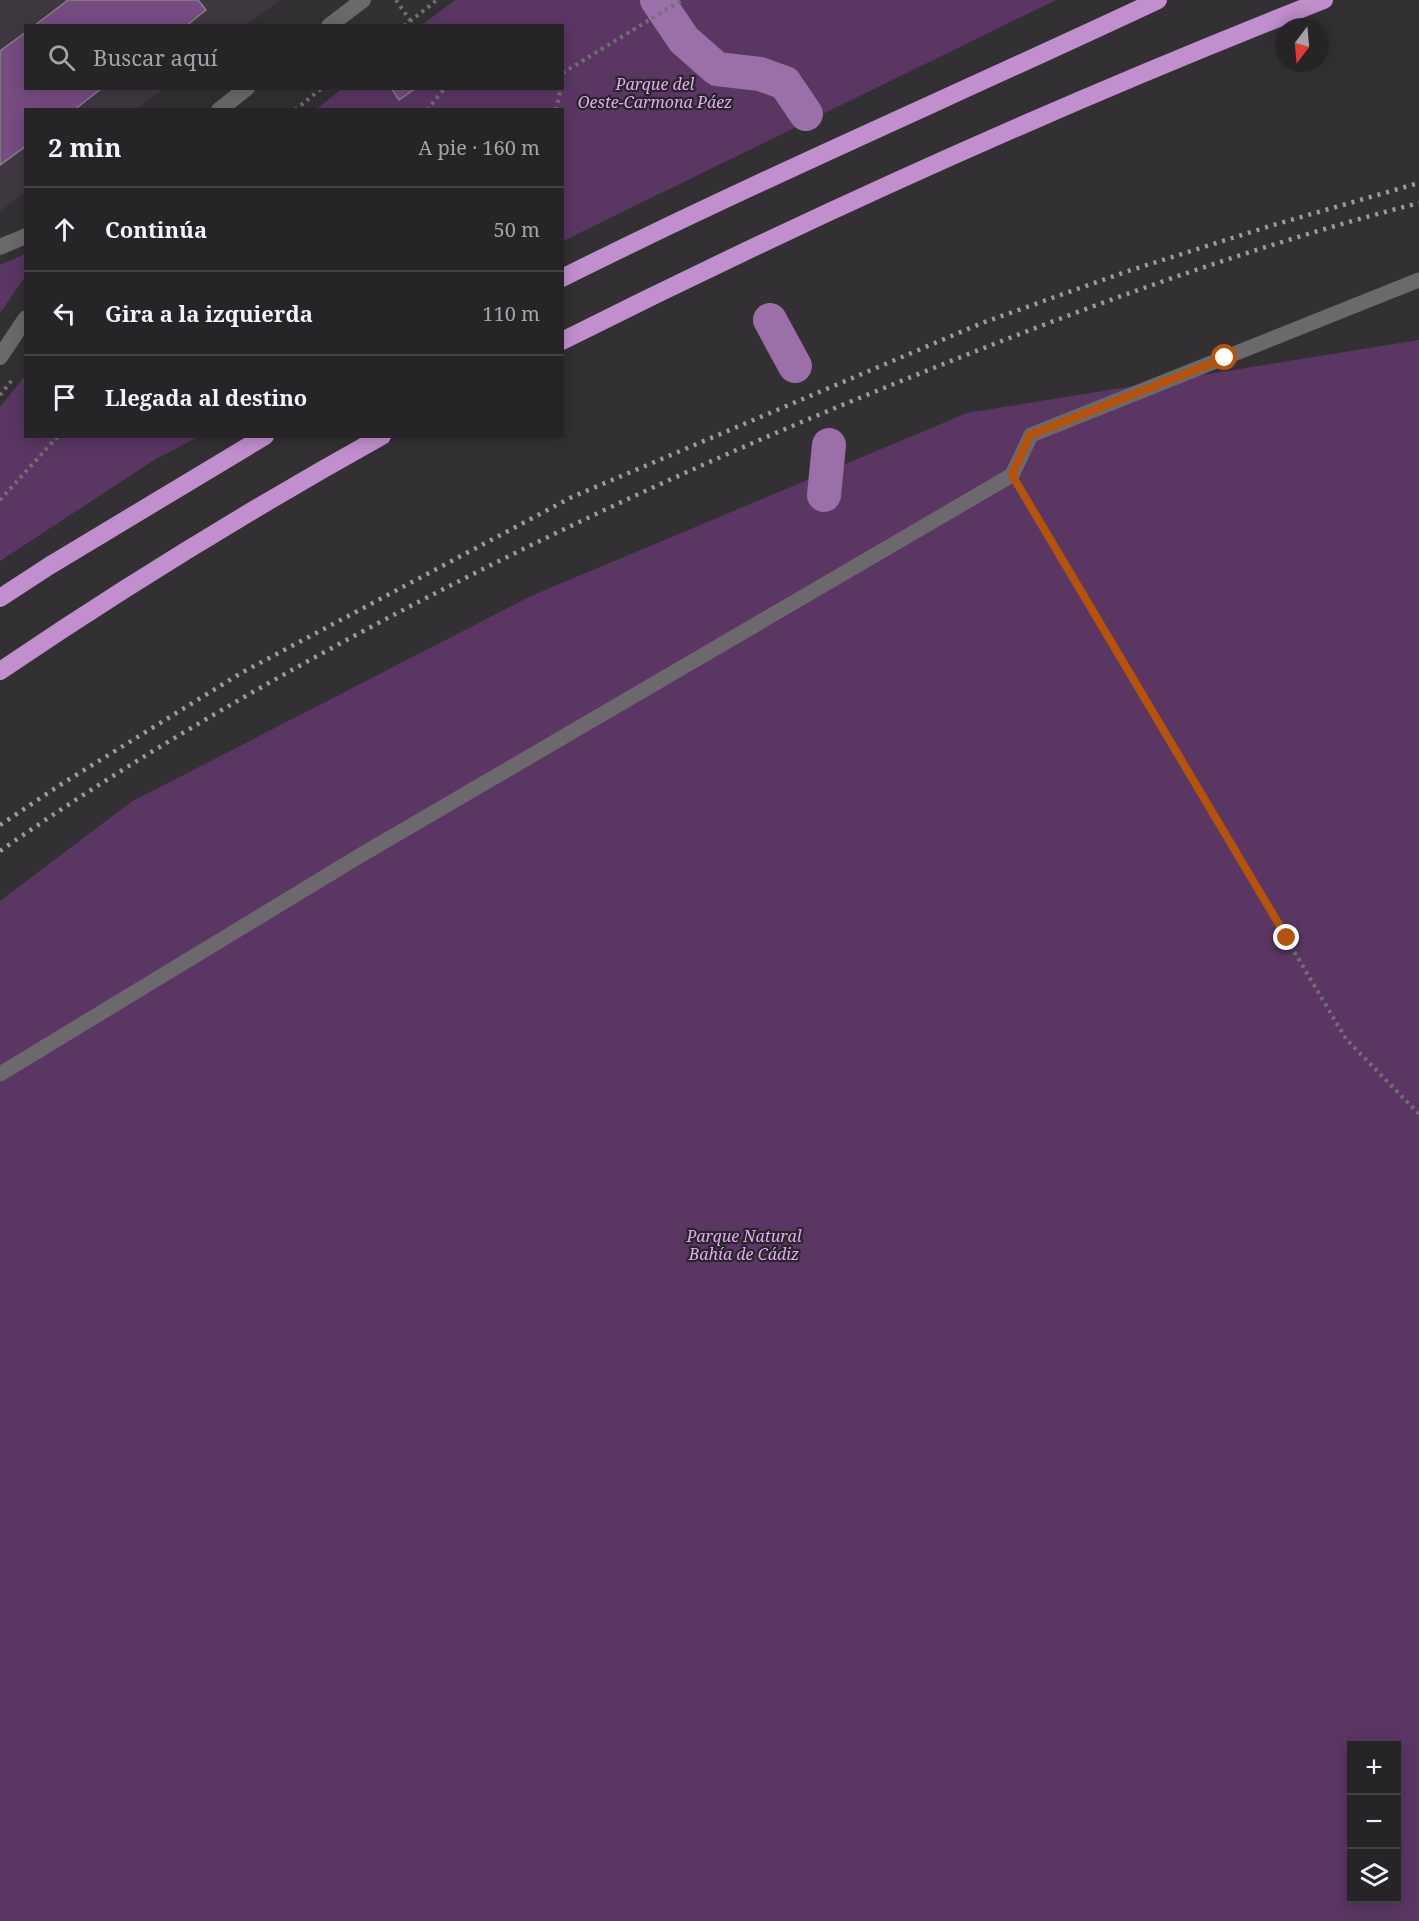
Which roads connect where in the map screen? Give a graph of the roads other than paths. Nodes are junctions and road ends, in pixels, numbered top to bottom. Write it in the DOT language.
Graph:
graph roads {
  1 [pos="363,0"];
  2 [pos="1158,0"];
  3 [pos="1324,0"];
  4 [pos="332,24"];
  5 [pos="244,90"];
  6 [pos="222,108"];
  7 [pos="24,237"];
  8 [pos="0,248"];
  9 [pos="564,277"];
  10 [pos="1419,280"];
  11 [pos="24,321"];
  12 [pos="564,340"];
  13 [pos="0,357"];
  14 [pos="262,438"];
  15 [pos="378,438"];
  16 [pos="0,598"];
  17 [pos="0,671"];
  18 [pos="0,1074"];
  1 -- 4 [label="street"];
  2 -- 9 [label="highway"];
  3 -- 12 [label="highway"];
  5 -- 6 [label="street"];
  7 -- 8 [label="street"];
  10 -- 18 [label="lane"];
  11 -- 13 [label="street"];
  14 -- 16 [label="highway"];
  15 -- 17 [label="highway"];
}
